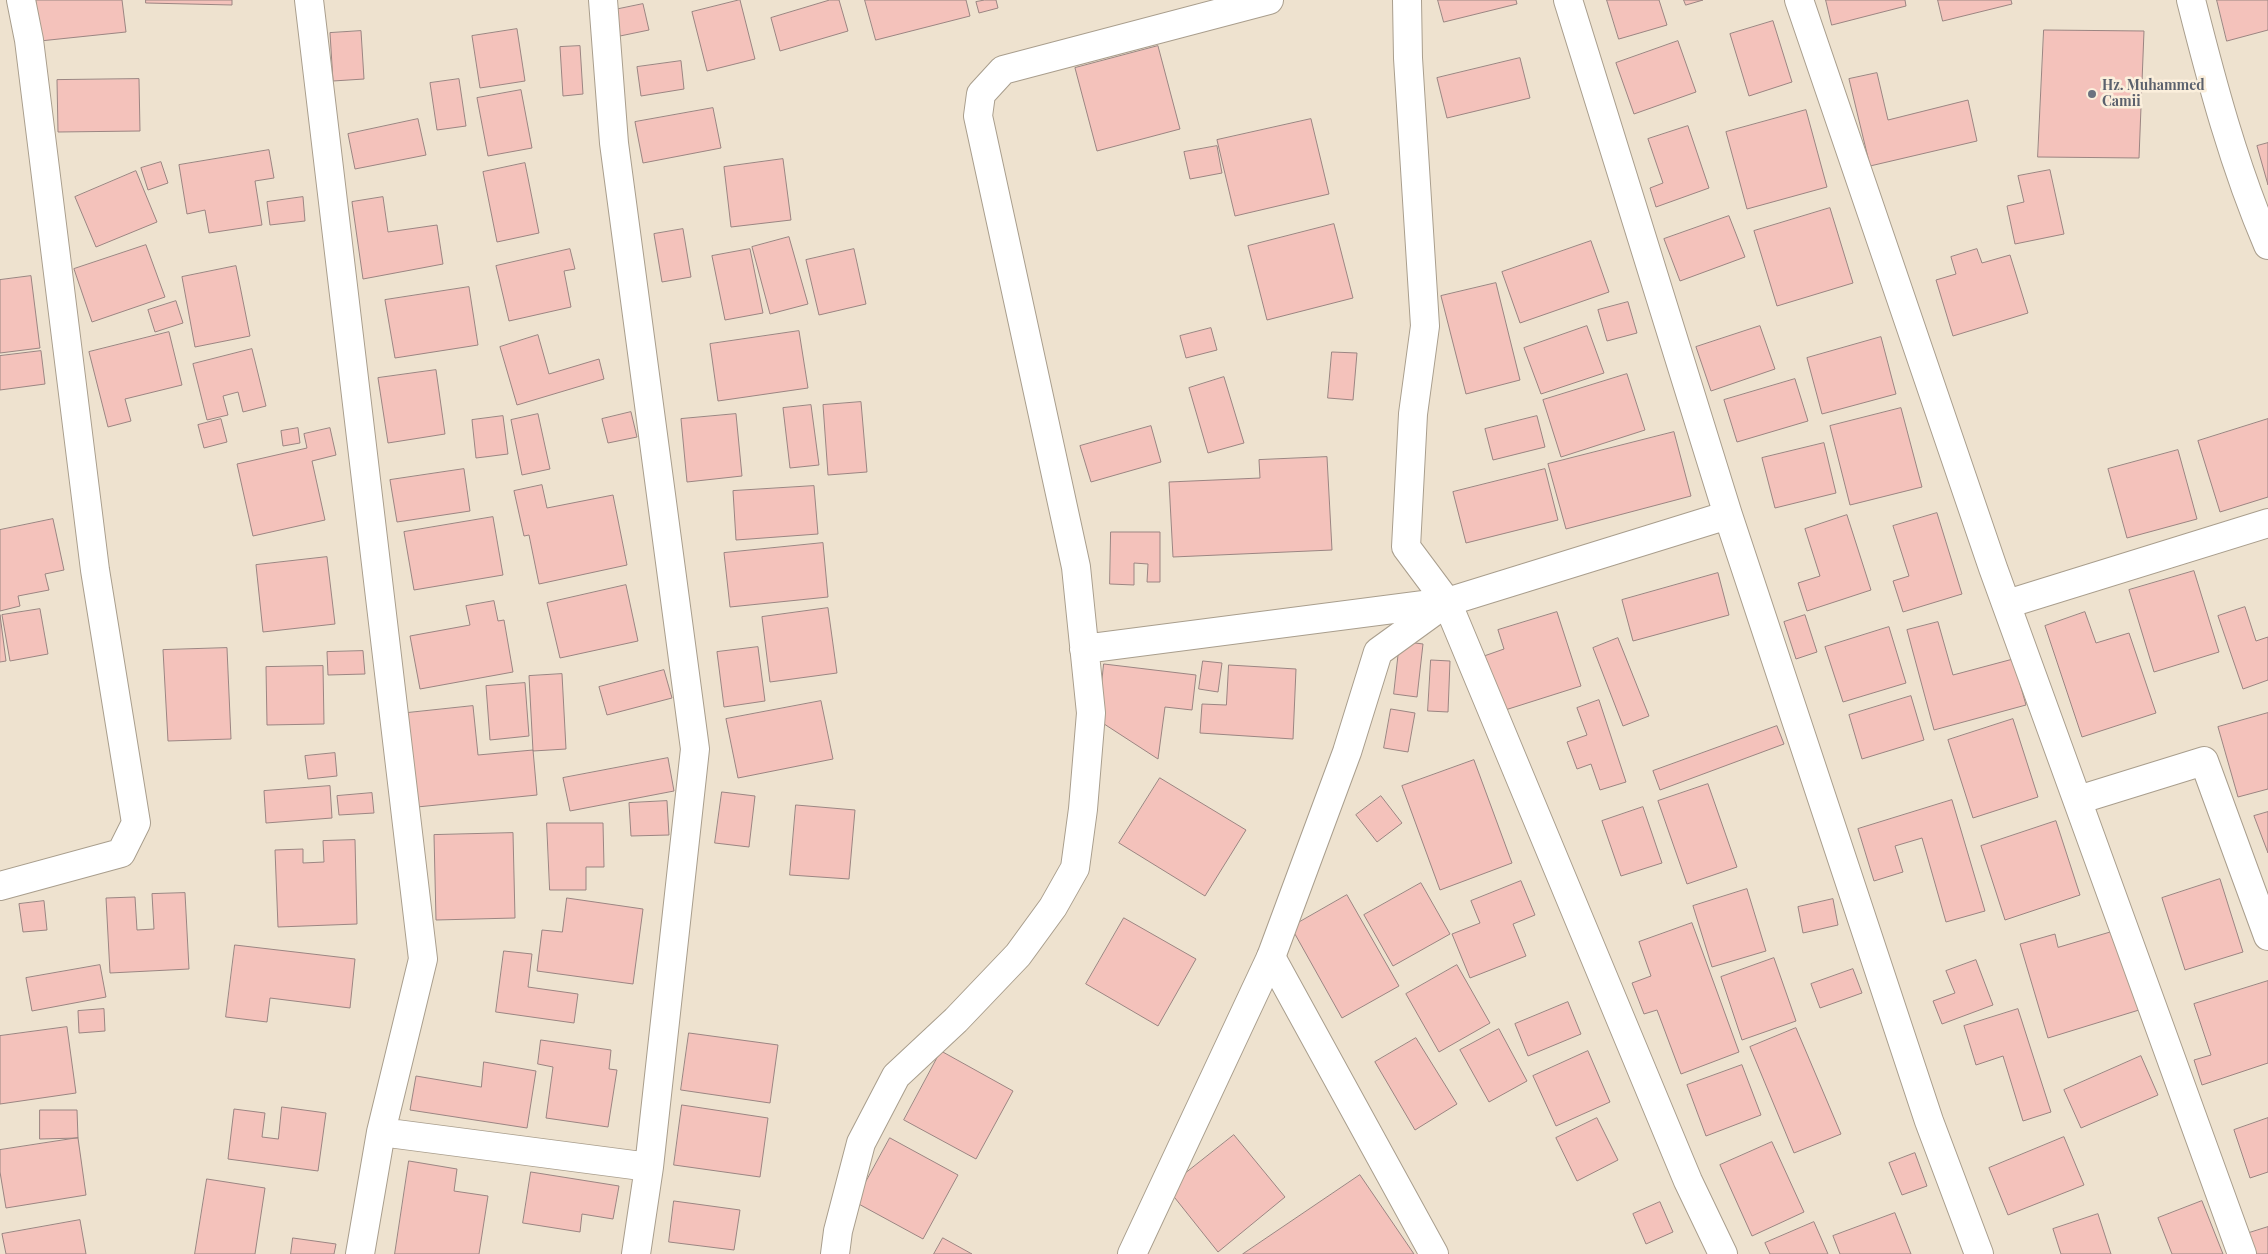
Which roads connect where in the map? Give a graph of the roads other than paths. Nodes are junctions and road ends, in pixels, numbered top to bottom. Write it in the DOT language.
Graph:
graph roads {
  1 [pos="21,0"];
  2 [pos="309,0"];
  3 [pos="603,0"];
  4 [pos="1270,0"];
  5 [pos="1406,0"];
  6 [pos="1568,0"];
  7 [pos="1799,0"];
  8 [pos="2191,0"];
  9 [pos="2260,205"];
  10 [pos="2268,245"];
  11 [pos="1728,515"];
  12 [pos="2268,523"];
  13 [pos="1447,602"];
  14 [pos="2007,604"];
  15 [pos="1084,649"];
  16 [pos="2078,800"];
  17 [pos="0,886"];
  18 [pos="2268,936"];
  19 [pos="1271,957"];
  20 [pos="381,1132"];
  21 [pos="650,1167"];
  22 [pos="360,1254"];
  23 [pos="636,1254"];
  24 [pos="835,1254"];
  25 [pos="1132,1254"];
  26 [pos="1434,1254"];
  27 [pos="1723,1254"];
  28 [pos="1980,1254"];
  29 [pos="2242,1254"];
  1 -- 17 [label="street"];
  2 -- 20 [label="street"];
  3 -- 21 [label="street"];
  4 -- 15 [label="street"];
  5 -- 13 [label="street"];
  6 -- 11 [label="street"];
  7 -- 14 [label="street"];
  8 -- 9 [label="street"];
  9 -- 10 [label="street"];
  11 -- 13 [label="street"];
  11 -- 28 [label="street"];
  12 -- 14 [label="street"];
  13 -- 15 [label="street"];
  13 -- 19 [label="street"];
  13 -- 27 [label="street"];
  14 -- 16 [label="street"];
  15 -- 24 [label="street"];
  16 -- 18 [label="street"];
  16 -- 29 [label="street"];
  19 -- 25 [label="street"];
  19 -- 26 [label="street"];
  20 -- 21 [label="street"];
  20 -- 22 [label="street"];
  21 -- 23 [label="street"];
}
